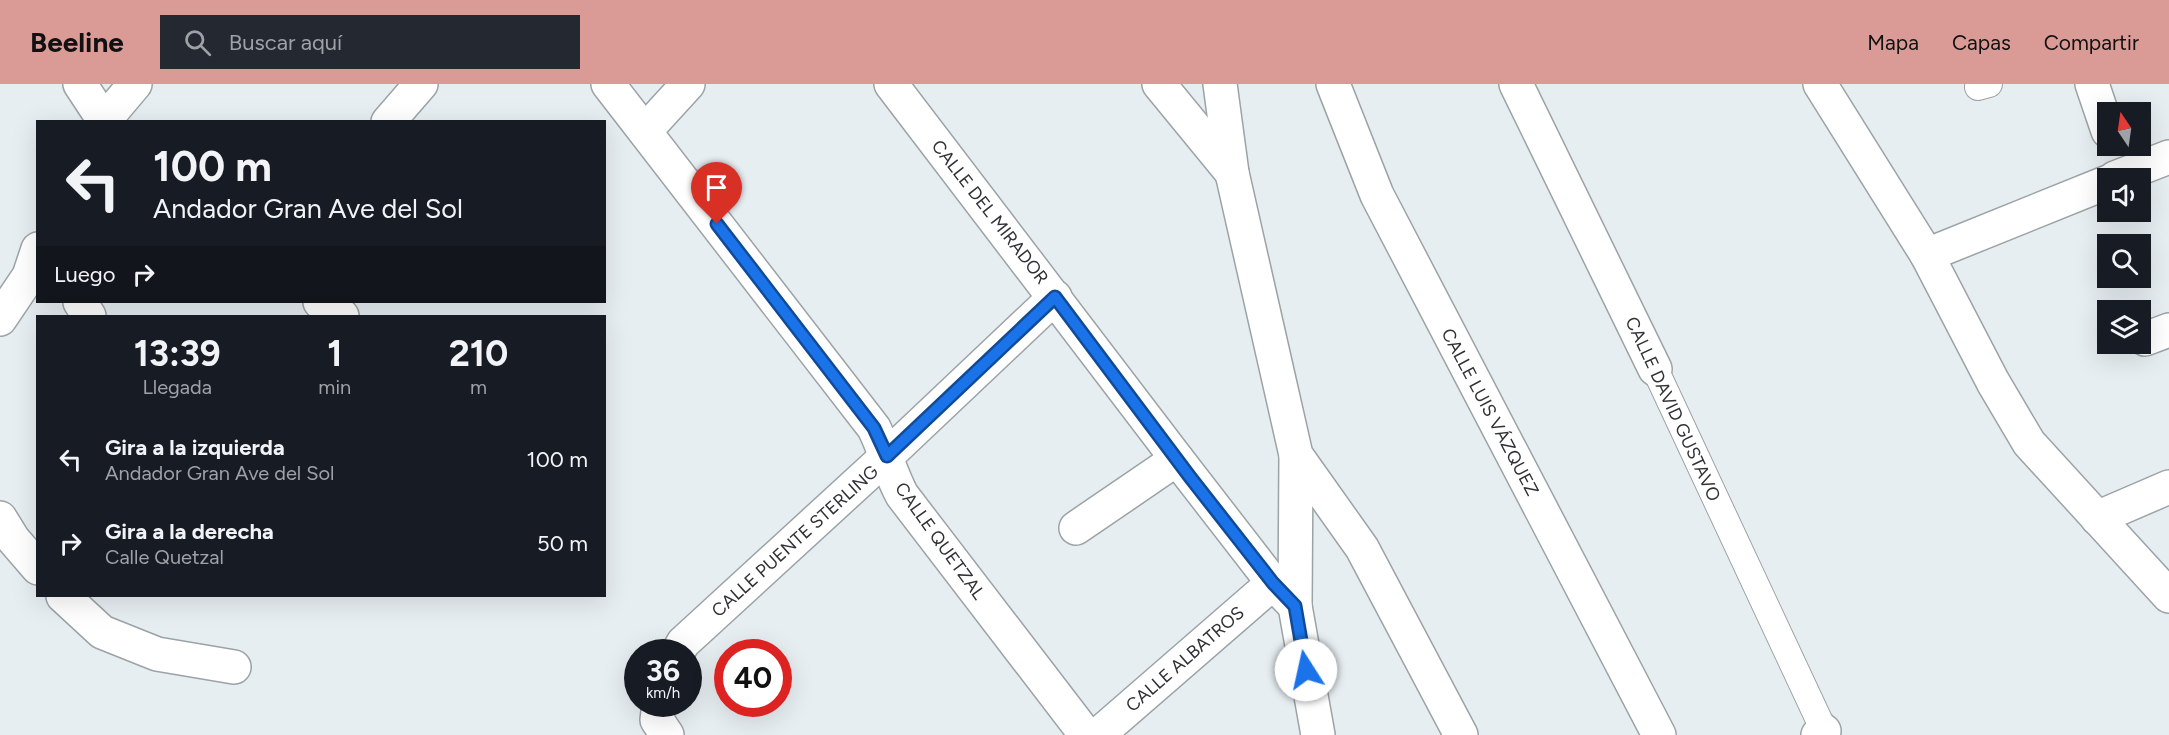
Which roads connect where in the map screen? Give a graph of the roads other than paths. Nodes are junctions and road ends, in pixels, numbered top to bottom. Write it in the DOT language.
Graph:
graph roads {
  1 [pos="80,84"];
  2 [pos="135,84"];
  3 [pos="421,84"];
  4 [pos="608,84"];
  5 [pos="688,84"];
  6 [pos="891,84"];
  7 [pos="1160,84"];
  8 [pos="1220,84"];
  9 [pos="1332,84"];
  10 [pos="1516,84"];
  11 [pos="1820,84"];
  12 [pos="2092,84"];
  13 [pos="2098,102"];
  14 [pos="103,120"];
  15 [pos="105,120"];
  16 [pos="390,120"];
  17 [pos="645,131"];
  18 [pos="2169,157"];
  19 [pos="2122,168"];
  20 [pos="1232,173"];
  21 [pos="2097,178"];
  22 [pos="36,255"];
  23 [pos="1927,255"];
  24 [pos="1055,297"];
  25 [pos="322,303"];
  26 [pos="340,315"];
  27 [pos="0,319"];
  28 [pos="1655,369"];
  29 [pos="1296,455"];
  30 [pos="887,456"];
  31 [pos="1177,459"];
  32 [pos="2169,487"];
  33 [pos="0,518"];
  34 [pos="2097,518"];
  35 [pos="1076,528"];
  36 [pos="36,566"];
  37 [pos="1273,583"];
  38 [pos="2169,596"];
  39 [pos="64,597"];
  40 [pos="1295,606"];
  41 [pos="688,639"];
  42 [pos="234,667"];
  43 [pos="657,717"];
  44 [pos="1823,734"];
  45 [pos="667,735"];
  46 [pos="1086,735"];
  47 [pos="1098,735"];
  48 [pos="1318,735"];
  49 [pos="1461,735"];
  50 [pos="1659,735"];
  1 -- 14 [label="street"];
  2 -- 15 [label="street"];
  3 -- 16 [label="street"];
  4 -- 17 [label="street, CALLE QUETZAL"];
  5 -- 17 [label="street"];
  6 -- 24 [label="street, CALLE DEL MIRADOR"];
  7 -- 20 [label="street"];
  8 -- 20 [label="street"];
  9 -- 50 [label="street, CALLE LUIS VÁZQUEZ"];
  10 -- 28 [label="street, CALLE DAVID GUSTAVO"];
  11 -- 23 [label="street"];
  12 -- 13 [label="street"];
  17 -- 30 [label="street, CALLE QUETZAL"];
  18 -- 19 [label="street"];
  20 -- 29 [label="street"];
  21 -- 23 [label="street"];
  22 -- 27 [label="street"];
  23 -- 34 [label="street"];
  24 -- 30 [label="street, CALLE PUENTE STERLING"];
  24 -- 31 [label="street, CALLE DEL MIRADOR"];
  25 -- 26 [label="street"];
  28 -- 44 [label="street, CALLE DAVID GUSTAVO"];
  29 -- 40 [label="street"];
  29 -- 49 [label="street"];
  30 -- 41 [label="street, CALLE PUENTE STERLING"];
  30 -- 46 [label="street, CALLE QUETZAL"];
  31 -- 35 [label="street"];
  31 -- 37 [label="street, CALLE DEL MIRADOR"];
  32 -- 34 [label="street"];
  33 -- 36 [label="street"];
  34 -- 38 [label="street"];
  37 -- 40 [label="street, CALLE DEL MIRADOR"];
  37 -- 47 [label="street, CALLE ALBATROS"];
  39 -- 42 [label="street"];
  40 -- 48 [label="street"];
  43 -- 45 [label="street"];
}
